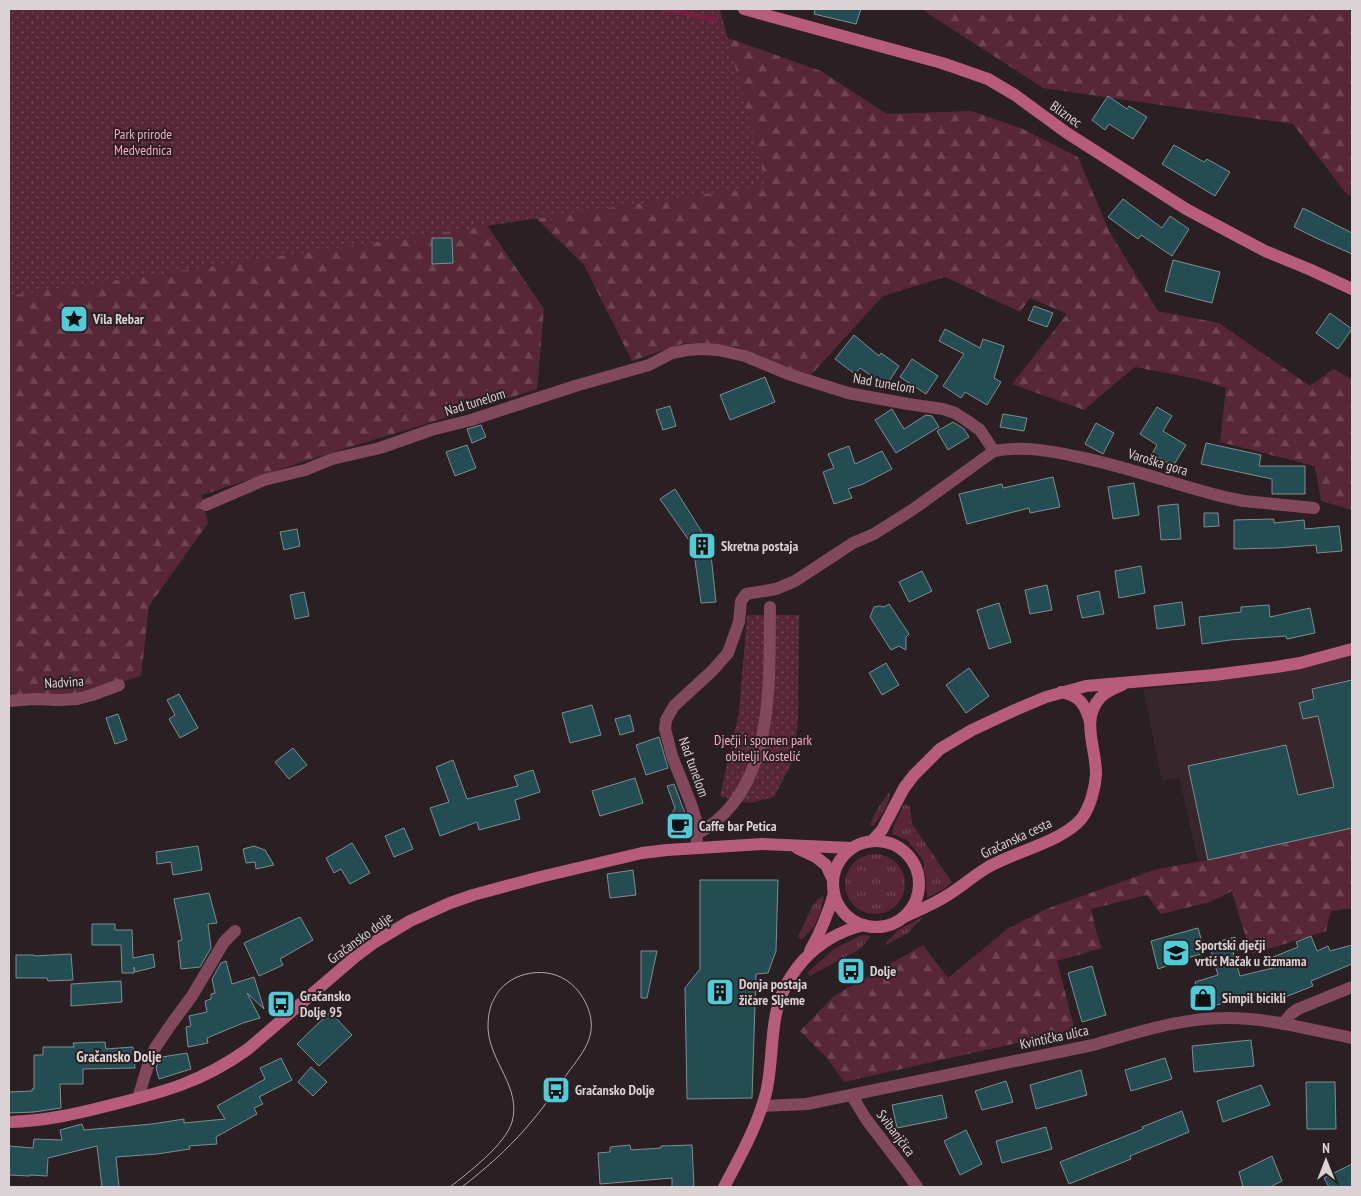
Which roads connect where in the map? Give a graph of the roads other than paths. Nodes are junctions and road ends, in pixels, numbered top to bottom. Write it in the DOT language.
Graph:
graph roads {
  1 [pos="744,9"];
  2 [pos="1352,290"];
  3 [pos="994,451"];
  4 [pos="206,505"];
  5 [pos="1314,508"];
  6 [pos="770,607"];
  7 [pos="1352,649"];
  8 [pos="1127,682"];
  9 [pos="119,685"];
  10 [pos="1060,692"];
  11 [pos="9,701"];
  12 [pos="1090,724"];
  13 [pos="696,834"];
  14 [pos="872,841"];
  15 [pos="789,845"];
  16 [pos="697,848"];
  17 [pos="852,848"];
  18 [pos="833,880"];
  19 [pos="834,893"];
  20 [pos="904,916"];
  21 [pos="864,925"];
  22 [pos="235,931"];
  23 [pos="809,953"];
  24 [pos="1352,987"];
  25 [pos="1283,1024"];
  26 [pos="1352,1038"];
  27 [pos="852,1096"];
  28 [pos="138,1098"];
  29 [pos="762,1106"];
  30 [pos="9,1122"];
  31 [pos="724,1187"];
  32 [pos="917,1187"];
  1 -- 2 [label="main road, Bliznec"];
  3 -- 4 [label="street, Nad tunelom"];
  3 -- 5 [label="street, Varoška gora"];
  3 -- 13 [label="street, Nad tunelom"];
  6 -- 13 [label="street"];
  7 -- 8 [label="main road, Gračanska cesta"];
  8 -- 10 [label="main road, Gračanska cesta"];
  8 -- 12 [label="main road, Gračanska cesta"];
  9 -- 11 [label="street, Nadvina"];
  10 -- 12 [label="main road"];
  10 -- 14 [label="main road, Gračanska cesta"];
  12 -- 20 [label="main road, Gračanska cesta"];
  13 -- 16 [label="street, Nad tunelom"];
  14 -- 17 [label="main road"];
  14 -- 20 [label="main road"];
  15 -- 16 [label="main road, Gračansko dolje"];
  15 -- 17 [label="main road, Gračansko dolje"];
  15 -- 18 [label="main road, Gračansko dolje"];
  16 -- 28 [label="main road, Gračansko dolje"];
  17 -- 18 [label="main road"];
  18 -- 19 [label="main road"];
  19 -- 21 [label="main road"];
  19 -- 23 [label="main road"];
  20 -- 21 [label="main road"];
  21 -- 23 [label="main road"];
  22 -- 28 [label="street"];
  23 -- 29 [label="main road"];
  24 -- 25 [label="street"];
  25 -- 26 [label="street, Kvintička ulica"];
  25 -- 27 [label="street, Kvintička ulica"];
  27 -- 29 [label="street, Kvintička ulica"];
  27 -- 32 [label="street, Svibanjčica"];
  28 -- 30 [label="main road, Gračansko dolje"];
  29 -- 31 [label="main road"];
}
